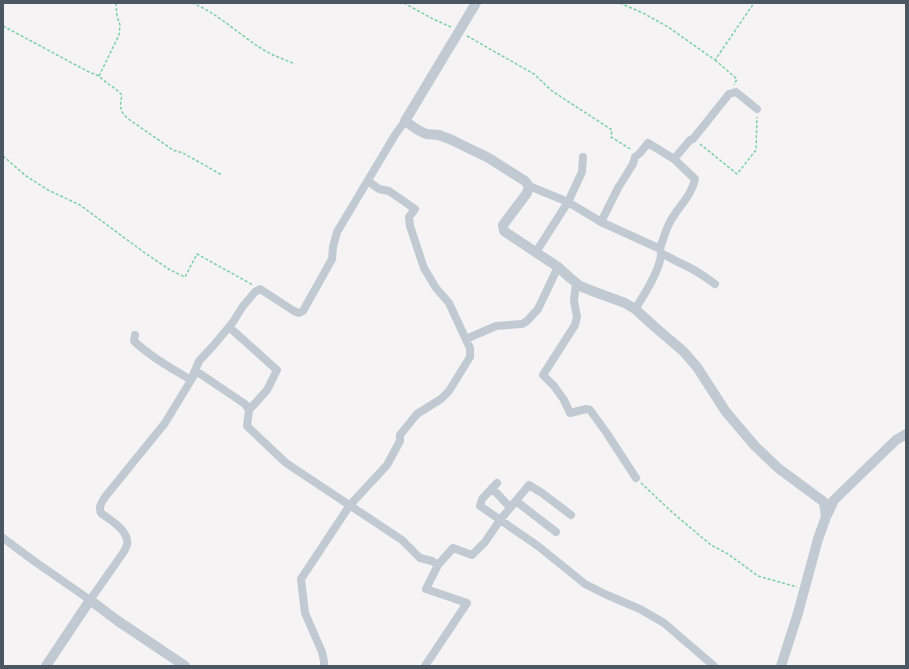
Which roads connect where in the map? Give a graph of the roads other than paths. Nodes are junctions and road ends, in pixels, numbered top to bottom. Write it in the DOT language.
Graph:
graph roads {
  1 [pos="476,3"];
  2 [pos="757,109"];
  3 [pos="405,121"];
  4 [pos="583,157"];
  5 [pos="674,159"];
  6 [pos="368,181"];
  7 [pos="529,186"];
  8 [pos="568,202"];
  9 [pos="601,222"];
  10 [pos="661,251"];
  11 [pos="536,252"];
  12 [pos="558,267"];
  13 [pos="576,282"];
  14 [pos="715,284"];
  15 [pos="635,309"];
  16 [pos="229,327"];
  17 [pos="135,335"];
  18 [pos="466,339"];
  19 [pos="191,380"];
  20 [pos="249,410"];
  21 [pos="906,434"];
  22 [pos="636,478"];
  23 [pos="514,504"];
  24 [pos="350,505"];
  25 [pos="571,515"];
  26 [pos="826,516"];
  27 [pos="500,520"];
  28 [pos="556,532"];
  29 [pos="3,538"];
  30 [pos="438,565"];
  31 [pos="90,600"];
  32 [pos="46,666"];
  33 [pos="185,666"];
  34 [pos="324,666"];
  35 [pos="425,666"];
  36 [pos="714,666"];
  37 [pos="781,666"];
  1 -- 3 [label="street"];
  2 -- 5 [label="street"];
  3 -- 6 [label="street"];
  3 -- 7 [label="street"];
  4 -- 8 [label="street"];
  5 -- 9 [label="street"];
  5 -- 10 [label="street"];
  6 -- 16 [label="street"];
  6 -- 18 [label="street"];
  7 -- 8 [label="street"];
  7 -- 11 [label="street"];
  8 -- 9 [label="street"];
  8 -- 11 [label="street"];
  9 -- 10 [label="street"];
  10 -- 14 [label="street"];
  10 -- 15 [label="street"];
  11 -- 12 [label="street"];
  12 -- 13 [label="street"];
  12 -- 18 [label="street"];
  13 -- 15 [label="street"];
  13 -- 22 [label="street"];
  15 -- 26 [label="street"];
  16 -- 19 [label="street"];
  16 -- 20 [label="street"];
  17 -- 19 [label="street"];
  18 -- 24 [label="street"];
  19 -- 20 [label="street"];
  19 -- 31 [label="street"];
  20 -- 24 [label="street"];
  21 -- 26 [label="street"];
  23 -- 25 [label="street"];
  23 -- 27 [label="street"];
  23 -- 27 [label="street"];
  23 -- 28 [label="street"];
  24 -- 30 [label="street"];
  24 -- 34 [label="street"];
  26 -- 37 [label="street"];
  27 -- 30 [label="street"];
  27 -- 36 [label="street"];
  29 -- 31 [label="street"];
  30 -- 35 [label="street"];
  31 -- 32 [label="street"];
  31 -- 33 [label="street"];
}
